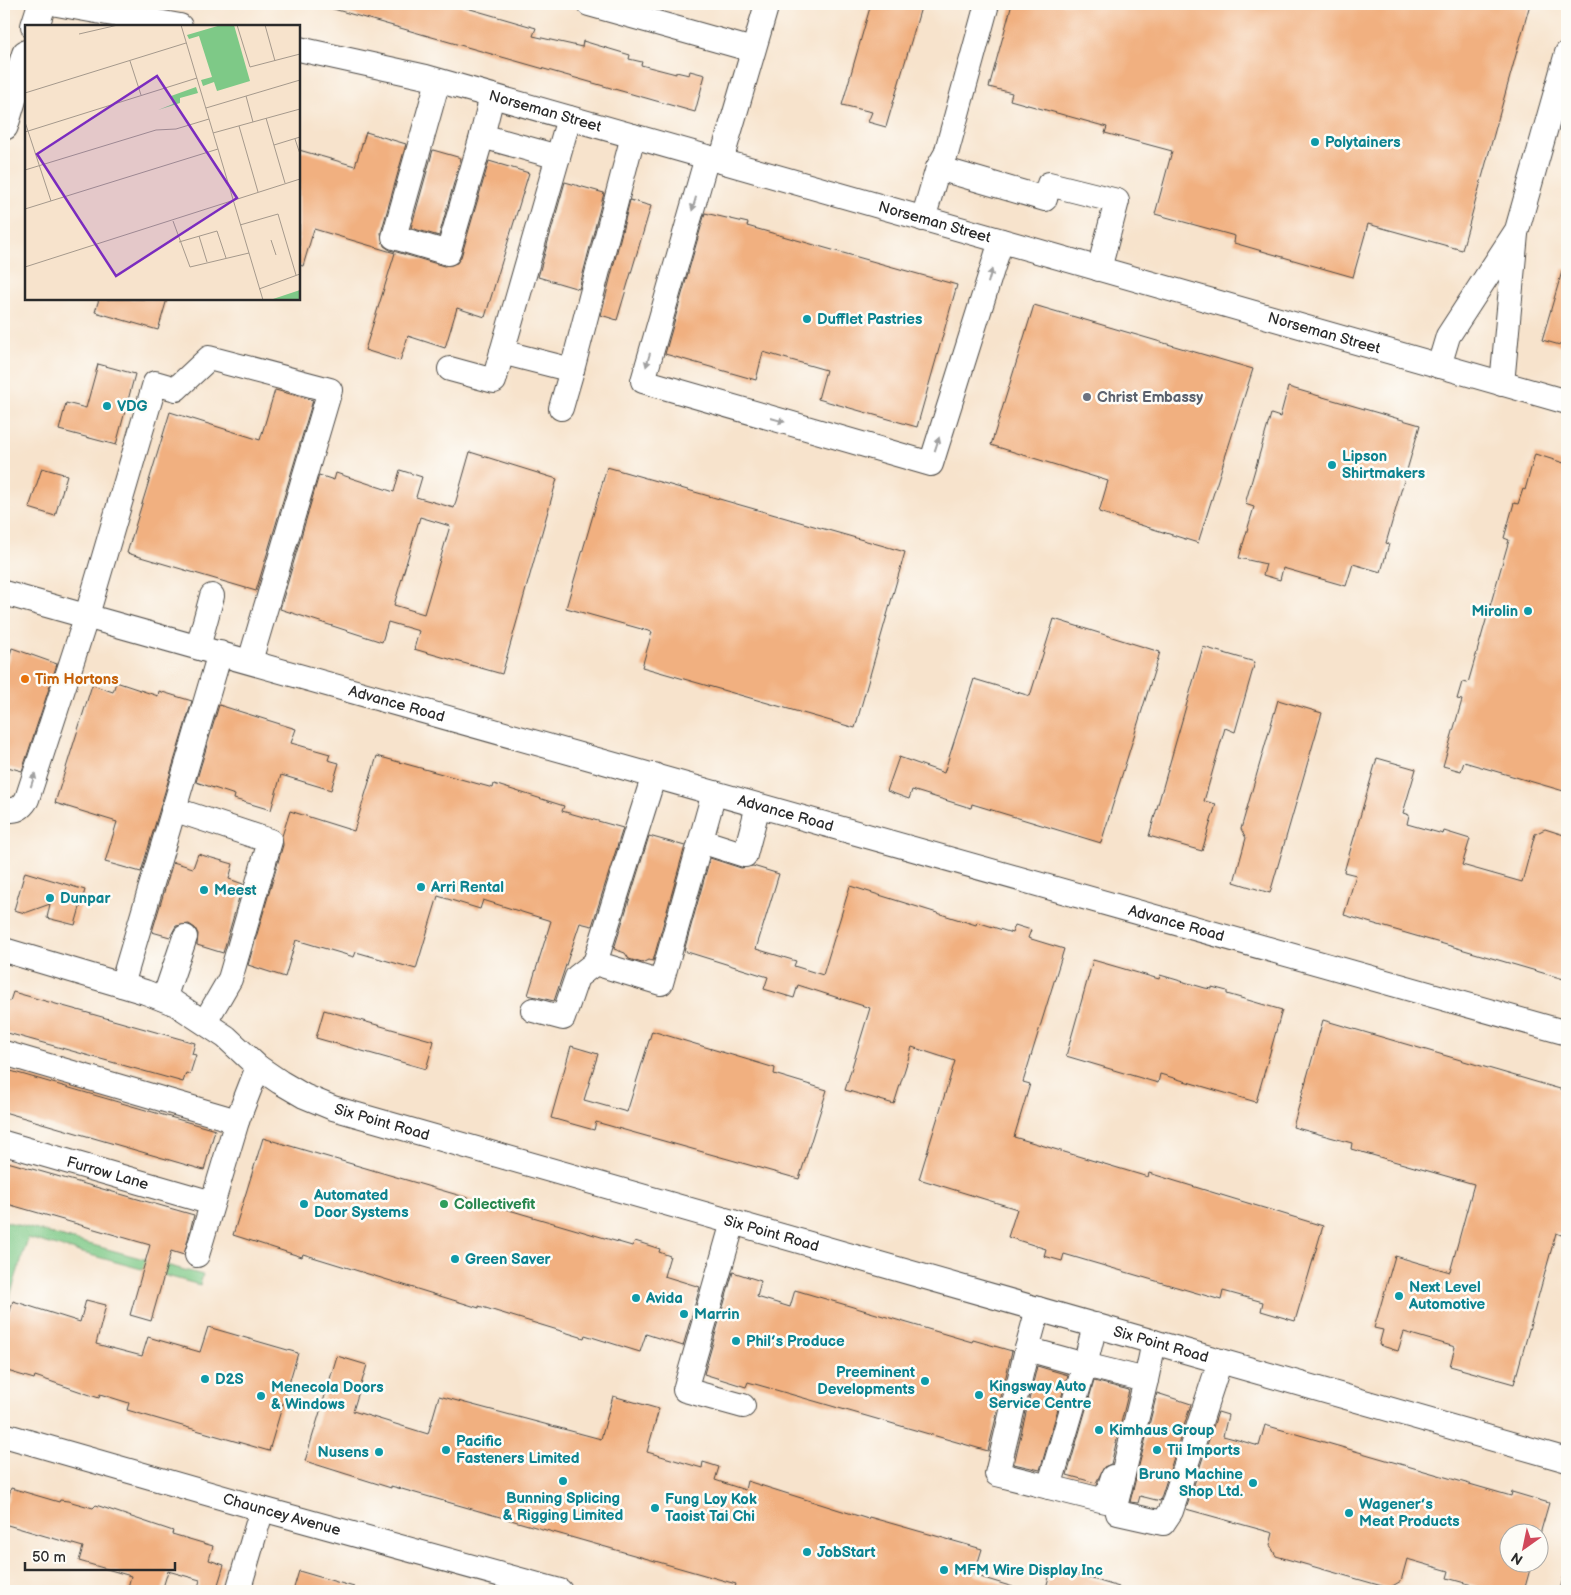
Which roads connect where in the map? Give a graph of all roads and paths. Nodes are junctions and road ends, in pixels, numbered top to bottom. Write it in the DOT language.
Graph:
graph roads {
  1 [pos="42,4"];
  2 [pos="57,4"];
  3 [pos="588,4"];
  4 [pos="766,4"];
  5 [pos="987,4"];
  6 [pos="35,25"];
  7 [pos="174,25"];
  8 [pos="300,49"];
  9 [pos="753,50"];
  10 [pos="1567,53"];
  11 [pos="25,57"];
  12 [pos="438,81"];
  13 [pos="492,96"];
  14 [pos="569,118"];
  15 [pos="4,126"];
  16 [pos="482,136"];
  17 [pos="633,136"];
  18 [pos="558,157"];
  19 [pos="714,159"];
  20 [pos="938,168"];
  21 [pos="923,219"];
  22 [pos="1517,230"];
  23 [pos="1001,241"];
  24 [pos="1099,269"];
  25 [pos="502,352"];
  26 [pos="1439,366"];
  27 [pos="450,369"];
  28 [pos="572,370"];
  29 [pos="1502,384"];
  30 [pos="1567,402"];
  31 [pos="561,408"];
  32 [pos="4,593"];
  33 [pos="212,596"];
  34 [pos="87,615"];
  35 [pos="209,650"];
  36 [pos="250,661"];
  37 [pos="654,776"];
  38 [pos="714,793"];
  39 [pos="758,806"];
  40 [pos="174,809"];
  41 [pos="4,810"];
  42 [pos="701,841"];
  43 [pos="185,936"];
  44 [pos="4,950"];
  45 [pos="595,963"];
  46 [pos="122,985"];
  47 [pos="164,1000"];
  48 [pos="533,1010"];
  49 [pos="206,1022"];
  50 [pos="1567,1033"];
  51 [pos="4,1053"];
  52 [pos="258,1067"];
  53 [pos="237,1121"];
  54 [pos="4,1143"];
  55 [pos="212,1202"];
  56 [pos="733,1222"];
  57 [pos="197,1255"];
  58 [pos="1038,1309"];
  59 [pos="1095,1325"];
  60 [pos="1154,1342"];
  61 [pos="1027,1349"];
  62 [pos="1220,1361"];
  63 [pos="1085,1365"];
  64 [pos="1146,1380"];
  65 [pos="743,1406"];
  66 [pos="4,1435"];
  67 [pos="1132,1439"];
  68 [pos="1567,1460"];
  69 [pos="1050,1486"];
  70 [pos="262,1509"];
  71 [pos="238,1591"];
  72 [pos="560,1591"];
  1 -- 6 [label="main road"];
  2 -- 7 [label="street"];
  3 -- 9 [label="street"];
  4 -- 9 [label="street"];
  5 -- 20 [label="street"];
  8 -- 12 [label="street, Norseman Street"];
  9 -- 19 [label="street"];
  10 -- 22 [label="street"];
  11 -- 15 [label="main road"];
  12 -- 13 [label="street, Norseman Street"];
  12 -- 16 [label="street"];
  13 -- 14 [label="street, Norseman Street"];
  13 -- 16 [label="street"];
  14 -- 17 [label="street, Norseman Street"];
  14 -- 18 [label="street"];
  16 -- 18 [label="street"];
  17 -- 19 [label="street, Norseman Street"];
  17 -- 28 [label="street"];
  18 -- 25 [label="street"];
  19 -- 21 [label="street, Norseman Street"];
  19 -- 23 [label="street, one-way"];
  20 -- 21 [label="street"];
  20 -- 24 [label="street"];
  21 -- 23 [label="street, Norseman Street"];
  22 -- 26 [label="street"];
  22 -- 29 [label="street"];
  23 -- 24 [label="street, Norseman Street"];
  24 -- 26 [label="street, Norseman Street"];
  25 -- 27 [label="street"];
  25 -- 28 [label="street"];
  26 -- 29 [label="street, Norseman Street"];
  28 -- 31 [label="street"];
  29 -- 30 [label="street, Norseman Street"];
  32 -- 34 [label="street, Advance Road"];
  33 -- 35 [label="street"];
  34 -- 35 [label="street, Advance Road"];
  34 -- 36 [label="street"];
  41 -- 34 [label="street, one-way"];
  35 -- 36 [label="street, Advance Road"];
  35 -- 40 [label="street"];
  36 -- 37 [label="street, Advance Road"];
  37 -- 38 [label="street, Advance Road"];
  37 -- 45 [label="street"];
  38 -- 39 [label="street, Advance Road"];
  38 -- 42 [label="street"];
  39 -- 42 [label="street"];
  39 -- 50 [label="street, Advance Road"];
  40 -- 46 [label="street"];
  40 -- 49 [label="street"];
  42 -- 45 [label="street"];
  43 -- 47 [label="street"];
  44 -- 46 [label="street, Six Point Road"];
  45 -- 48 [label="street"];
  46 -- 47 [label="street, Six Point Road"];
  47 -- 49 [label="street, Six Point Road"];
  49 -- 52 [label="street, Six Point Road"];
  51 -- 53 [label="street"];
  52 -- 53 [label="street"];
  52 -- 56 [label="street, Six Point Road"];
  53 -- 55 [label="street"];
  54 -- 55 [label="street, Furrow Lane"];
  55 -- 57 [label="street"];
  56 -- 58 [label="street, Six Point Road"];
  56 -- 65 [label="street"];
  58 -- 59 [label="street, Six Point Road"];
  58 -- 61 [label="street"];
  59 -- 60 [label="street, Six Point Road"];
  59 -- 63 [label="street"];
  60 -- 62 [label="street, Six Point Road"];
  60 -- 64 [label="street"];
  61 -- 63 [label="street"];
  61 -- 69 [label="street"];
  62 -- 67 [label="street"];
  62 -- 68 [label="street, Six Point Road"];
  63 -- 64 [label="street"];
  63 -- 69 [label="street"];
  64 -- 67 [label="street"];
  66 -- 70 [label="street, Chauncey Avenue"];
  67 -- 69 [label="street"];
  70 -- 71 [label="street"];
  70 -- 72 [label="street, Chauncey Avenue"];
}
